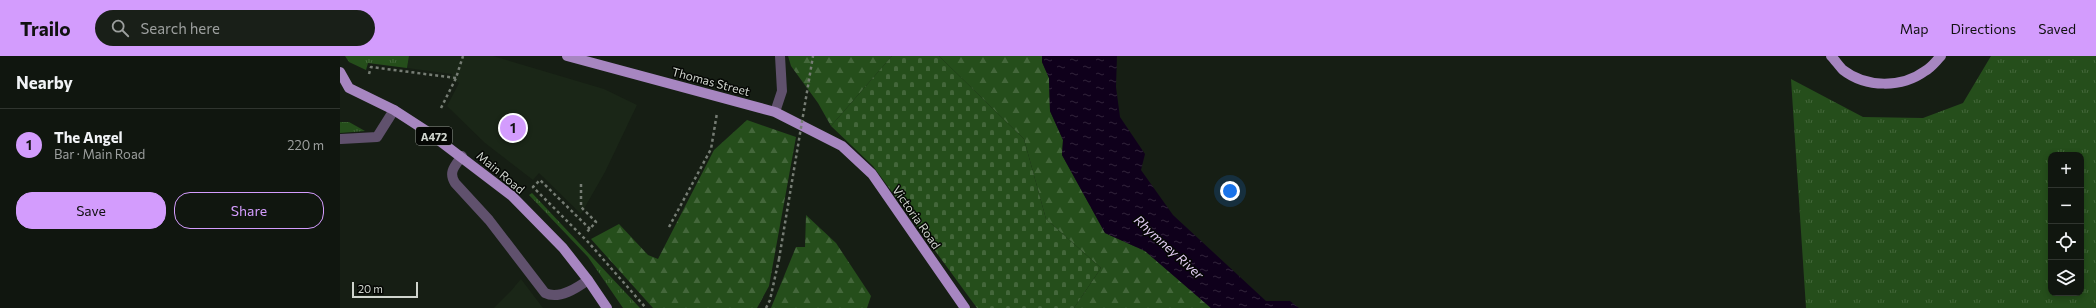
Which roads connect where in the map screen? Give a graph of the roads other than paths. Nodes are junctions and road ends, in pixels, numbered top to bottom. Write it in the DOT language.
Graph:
graph roads {
  1 [pos="567,56"];
  2 [pos="780,56"];
  3 [pos="1830,56"];
  4 [pos="1941,56"];
  5 [pos="340,72"];
  6 [pos="345,89"];
  7 [pos="394,110"];
  8 [pos="775,112"];
  9 [pos="341,139"];
  10 [pos="842,146"];
  11 [pos="462,156"];
  12 [pos="588,280"];
  13 [pos="607,308"];
  14 [pos="965,308"];
  1 -- 8 [label="main road, Thomas Street"];
  2 -- 8 [label="street"];
  3 -- 4 [label="main road"];
  5 -- 6 [label="main road, Main Road / A472"];
  6 -- 7 [label="main road, Main Road / A472"];
  7 -- 9 [label="street"];
  7 -- 11 [label="main road, Main Road / A472"];
  8 -- 10 [label="main road, Thomas Street"];
  10 -- 14 [label="main road, Victoria Road"];
  11 -- 12 [label="main road, Main Road / A472"];
  11 -- 12 [label="street"];
  12 -- 13 [label="main road, Main Road / A472"];
}
